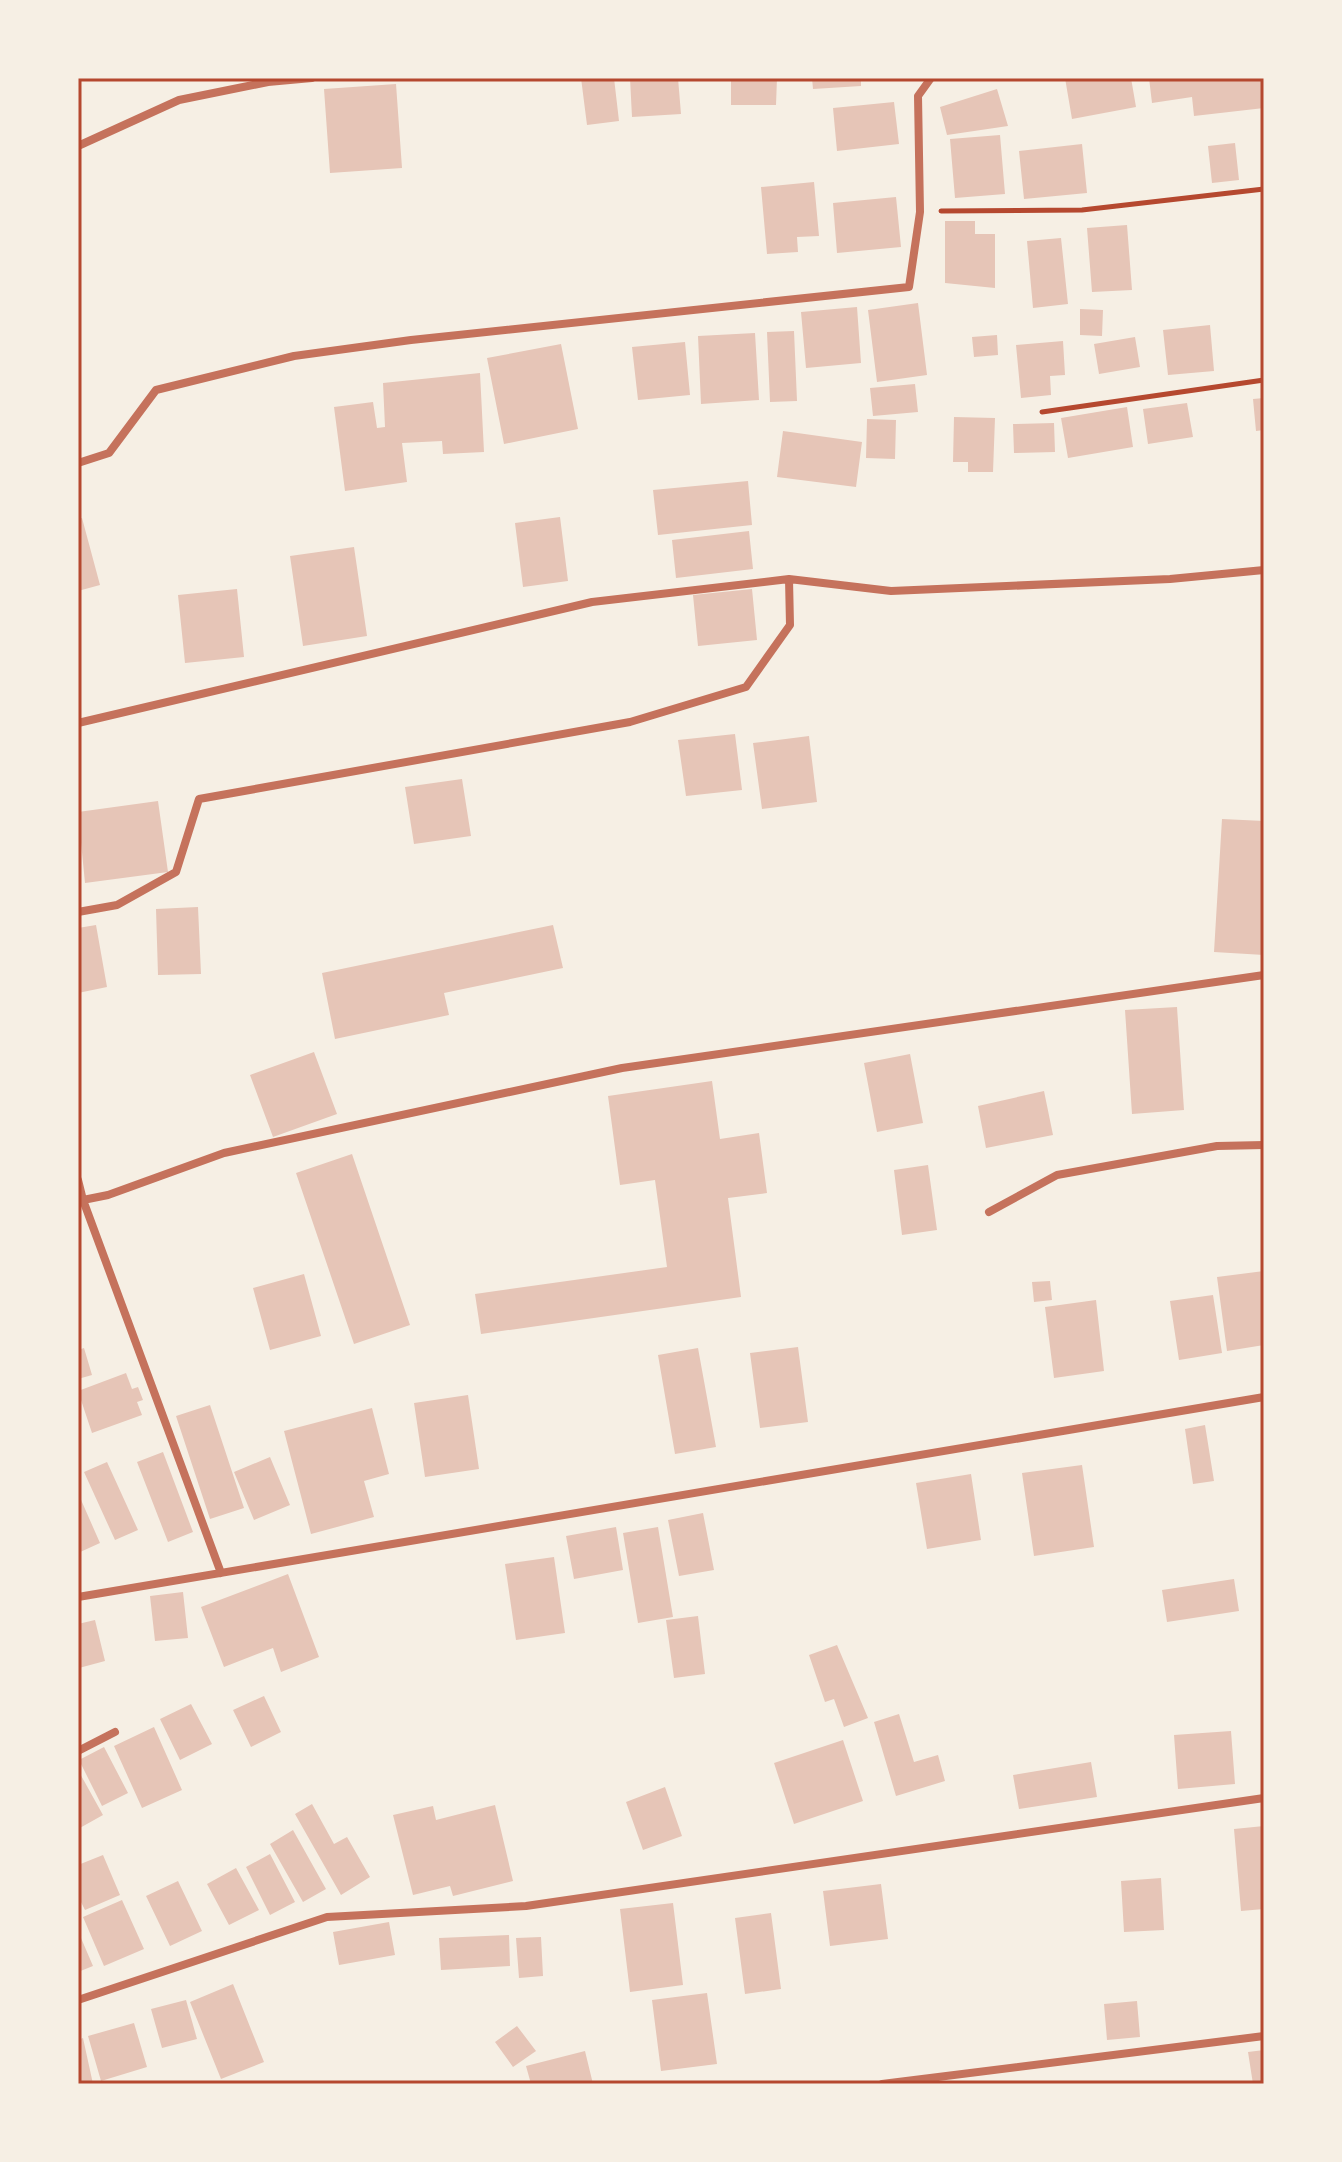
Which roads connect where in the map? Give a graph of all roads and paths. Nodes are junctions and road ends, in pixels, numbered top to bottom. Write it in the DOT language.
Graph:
graph roads {
  1 [pos="312,78"];
  2 [pos="931,78"];
  3 [pos="78,146"];
  4 [pos="1264,189"];
  5 [pos="920,212"];
  6 [pos="1264,380"];
  7 [pos="1042,412"];
  8 [pos="78,463"];
  9 [pos="1264,570"];
  10 [pos="789,579"];
  11 [pos="78,723"];
  12 [pos="78,912"];
  13 [pos="1264,975"];
  14 [pos="1264,1145"];
  15 [pos="78,1180"];
  16 [pos="83,1200"];
  17 [pos="989,1212"];
  18 [pos="1264,1397"];
  19 [pos="221,1573"];
  20 [pos="78,1597"];
  21 [pos="115,1732"];
  22 [pos="78,1751"];
  23 [pos="1264,1798"];
  24 [pos="78,2000"];
  25 [pos="1264,2036"];
  26 [pos="882,2084"];
  1 -- 3 [label="street"];
  2 -- 5 [label="street"];
  4 -- 5 [label="path"];
  5 -- 8 [label="street"];
  6 -- 7 [label="path"];
  9 -- 10 [label="street"];
  10 -- 11 [label="street"];
  10 -- 12 [label="street"];
  13 -- 16 [label="street"];
  14 -- 17 [label="street"];
  15 -- 16 [label="street"];
  16 -- 19 [label="street"];
  18 -- 19 [label="street"];
  19 -- 20 [label="street"];
  21 -- 22 [label="street"];
  23 -- 24 [label="street"];
  25 -- 26 [label="street"];
}
